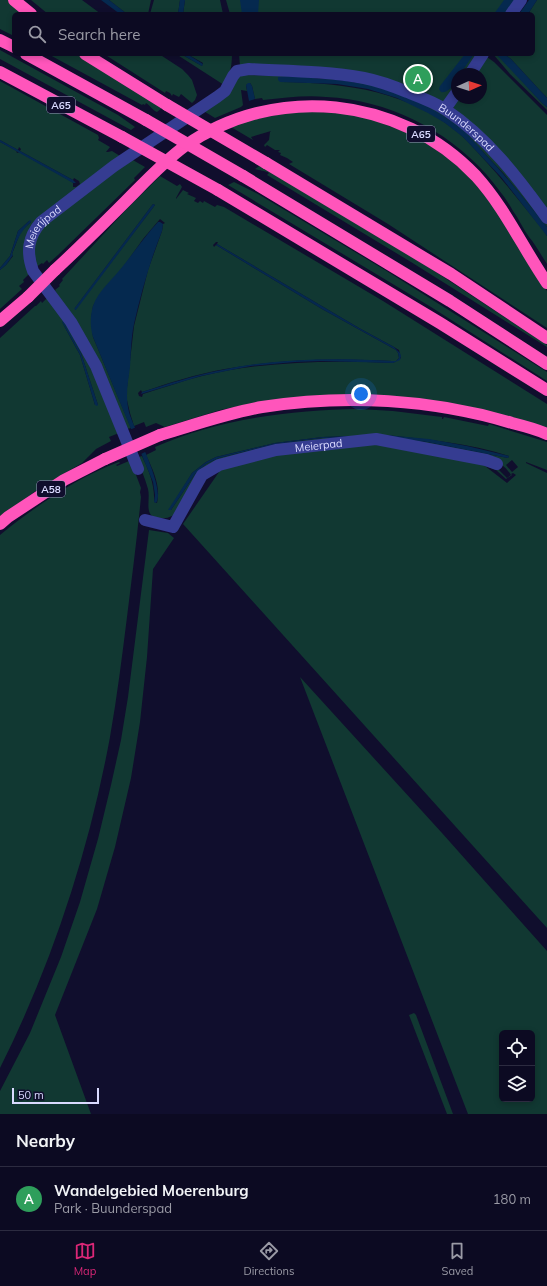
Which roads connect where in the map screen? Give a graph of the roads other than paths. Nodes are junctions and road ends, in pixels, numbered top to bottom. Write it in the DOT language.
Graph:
graph roads {
  1 [pos="14,0"];
  2 [pos="521,0"];
  3 [pos="29,12"];
  4 [pos="512,12"];
  5 [pos="0,40"];
  6 [pos="12,46"];
  7 [pos="30,56"];
  8 [pos="88,56"];
  9 [pos="483,56"];
  10 [pos="474,68"];
  11 [pos="0,72"];
  12 [pos="237,72"];
  13 [pos="451,100"];
  14 [pos="445,109"];
  15 [pos="547,218"];
  16 [pos="547,284"];
  17 [pos="0,321"];
  18 [pos="547,338"];
  19 [pos="547,364"];
  20 [pos="547,390"];
  21 [pos="547,434"];
  22 [pos="497,464"];
  23 [pos="138,469"];
  24 [pos="145,520"];
  25 [pos="0,524"];
  1 -- 3 [label="highway"];
  2 -- 4 [label="street"];
  5 -- 6 [label="highway"];
  7 -- 19 [label="highway, A65, bridge"];
  8 -- 18 [label="highway, bridge"];
  9 -- 10 [label="street"];
  11 -- 20 [label="highway, A65, bridge"];
  12 -- 14 [label="street, Buunderspad"];
  12 -- 23 [label="street, Meierijpad"];
  13 -- 14 [label="street"];
  14 -- 15 [label="street, Buunderspad"];
  16 -- 17 [label="highway, A65, bridge"];
  21 -- 25 [label="highway, A58, bridge"];
  22 -- 24 [label="street, Meierpad"];
}
